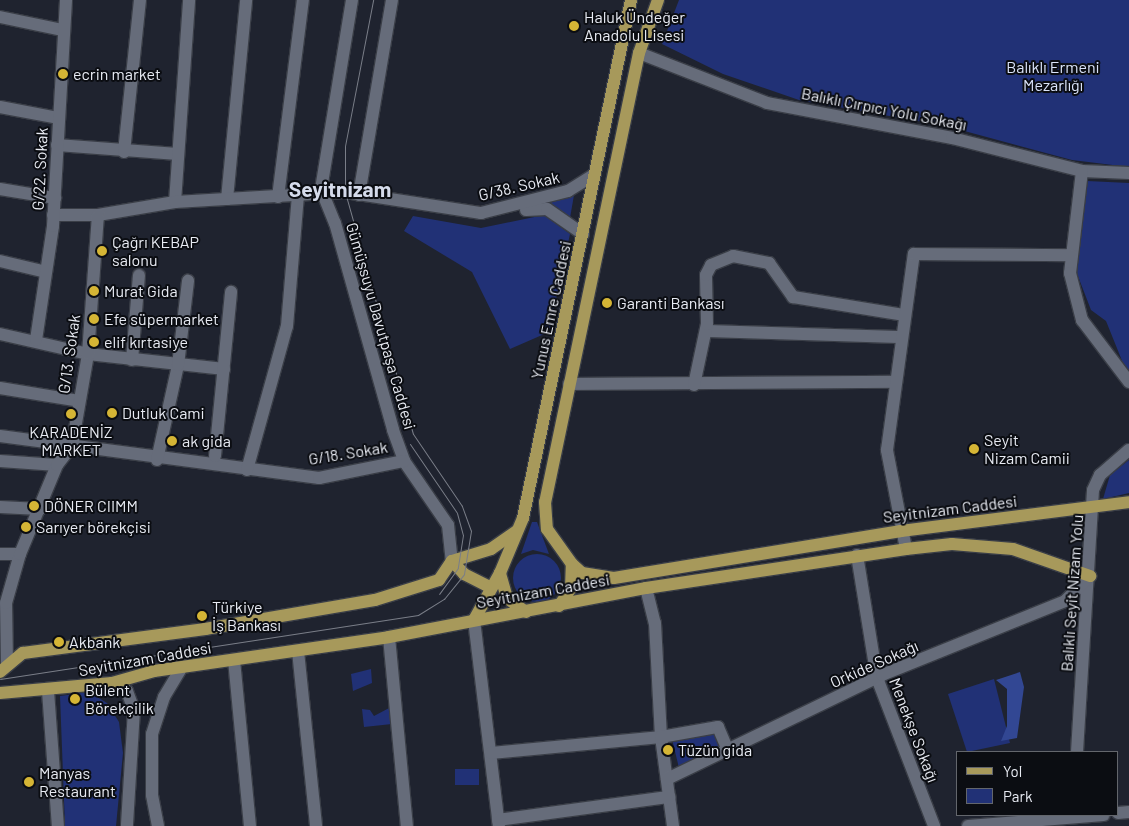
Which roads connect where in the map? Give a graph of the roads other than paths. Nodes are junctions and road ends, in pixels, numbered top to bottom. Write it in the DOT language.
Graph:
graph roads {
  1 [pos="66,0"];
  2 [pos="140,0"];
  3 [pos="189,0"];
  4 [pos="246,0"];
  5 [pos="303,0"];
  6 [pos="352,0"];
  7 [pos="392,0"];
  8 [pos="631,0"];
  9 [pos="658,0"];
  10 [pos="0,17"];
  11 [pos="62,30"];
  12 [pos="639,53"];
  13 [pos="0,107"];
  14 [pos="59,118"];
  15 [pos="57,145"];
  16 [pos="124,152"];
  17 [pos="178,154"];
  18 [pos="1082,171"];
  19 [pos="1129,173"];
  20 [pos="594,175"];
  21 [pos="0,189"];
  22 [pos="359,195"];
  23 [pos="298,196"];
  24 [pos="327,196"];
  25 [pos="278,197"];
  26 [pos="55,198"];
  27 [pos="227,199"];
  28 [pos="175,202"];
  29 [pos="53,215"];
  30 [pos="98,215"];
  31 [pos="583,234"];
  32 [pos="1071,255"];
  33 [pos="0,261"];
  34 [pos="46,272"];
  35 [pos="139,275"];
  36 [pos="188,281"];
  37 [pos="231,292"];
  38 [pos="904,314"];
  39 [pos="706,331"];
  40 [pos="0,334"];
  41 [pos="900,337"];
  42 [pos="36,340"];
  43 [pos="88,354"];
  44 [pos="132,360"];
  45 [pos="178,365"];
  46 [pos="224,369"];
  47 [pos="894,382"];
  48 [pos="1129,382"];
  49 [pos="569,384"];
  50 [pos="694,385"];
  51 [pos="0,388"];
  52 [pos="79,401"];
  53 [pos="0,436"];
  54 [pos="72,446"];
  55 [pos="1129,450"];
  56 [pos="215,456"];
  57 [pos="157,460"];
  58 [pos="0,461"];
  59 [pos="404,461"];
  60 [pos="57,465"];
  61 [pos="247,470"];
  62 [pos="1129,502"];
  63 [pos="0,508"];
  64 [pos="40,509"];
  65 [pos="1094,509"];
  66 [pos="520,529"];
  67 [pos="901,530"];
  68 [pos="906,549"];
  69 [pos="0,554"];
  70 [pos="20,554"];
  71 [pos="857,555"];
  72 [pos="452,561"];
  73 [pos="572,564"];
  74 [pos="500,573"];
  75 [pos="1090,576"];
  76 [pos="489,587"];
  77 [pos="646,588"];
  78 [pos="3,603"];
  79 [pos="558,606"];
  80 [pos="526,612"];
  81 [pos="474,620"];
  82 [pos="389,637"];
  83 [pos="298,651"];
  84 [pos="234,660"];
  85 [pos="3,668"];
  86 [pos="180,670"];
  87 [pos="877,678"];
  88 [pos="112,683"];
  89 [pos="48,690"];
  90 [pos="0,694"];
  91 [pos="661,737"];
  92 [pos="728,750"];
  93 [pos="1076,751"];
  94 [pos="491,753"];
  95 [pos="667,779"];
  96 [pos="669,797"];
  97 [pos="1098,816"];
  98 [pos="1072,820"];
  99 [pos="498,823"];
  100 [pos="58,826"];
  101 [pos="127,826"];
  102 [pos="158,826"];
  103 [pos="250,826"];
  104 [pos="316,826"];
  105 [pos="407,826"];
  106 [pos="673,826"];
  107 [pos="934,826"];
  108 [pos="968,826"];
  1 -- 11 [label="street, G/22. Sokak"];
  2 -- 16 [label="street"];
  3 -- 17 [label="street"];
  4 -- 27 [label="street"];
  5 -- 25 [label="street"];
  6 -- 24 [label="street, Gümüşsuyu Davutpaşa Caddesi"];
  7 -- 22 [label="street"];
  8 -- 20 [label="main road, Yunus Emre Caddesi"];
  9 -- 12 [label="main road, Yunus Emre Caddesi"];
  10 -- 11 [label="street"];
  11 -- 14 [label="street, G/22. Sokak"];
  12 -- 18 [label="street, Balıklı Çırpıcı Yolu Sokağı"];
  12 -- 49 [label="main road, Yunus Emre Caddesi"];
  13 -- 14 [label="street"];
  14 -- 15 [label="street, G/22. Sokak"];
  15 -- 16 [label="street"];
  15 -- 26 [label="street, G/22. Sokak"];
  16 -- 17 [label="street"];
  17 -- 28 [label="street"];
  18 -- 19 [label="street, Balıklı Çırpıcı Yolu Sokağı"];
  18 -- 32 [label="street"];
  20 -- 22 [label="street, G/38. Sokak"];
  20 -- 31 [label="main road, Yunus Emre Caddesi"];
  21 -- 26 [label="street"];
  22 -- 24 [label="street, G/38. Sokak"];
  23 -- 24 [label="street"];
  23 -- 25 [label="street"];
  23 -- 61 [label="street"];
  24 -- 31 [label="street, G/38. Sokak"];
  24 -- 59 [label="street, Gümüşsuyu Davutpaşa Caddesi"];
  25 -- 27 [label="street"];
  26 -- 29 [label="street, G/22. Sokak"];
  27 -- 28 [label="street"];
  28 -- 30 [label="street"];
  29 -- 30 [label="street"];
  29 -- 34 [label="street, G/22. Sokak"];
  30 -- 43 [label="street, G/13. Sokak"];
  31 -- 66 [label="main road, Yunus Emre Caddesi"];
  32 -- 38 [label="street"];
  32 -- 48 [label="street"];
  33 -- 34 [label="street"];
  34 -- 42 [label="street, G/22. Sokak"];
  35 -- 44 [label="street"];
  36 -- 45 [label="street"];
  37 -- 46 [label="street"];
  38 -- 39 [label="street"];
  38 -- 41 [label="street"];
  39 -- 41 [label="street"];
  39 -- 50 [label="street"];
  40 -- 42 [label="street"];
  41 -- 47 [label="street"];
  42 -- 43 [label="street"];
  43 -- 44 [label="street"];
  43 -- 52 [label="street, G/13. Sokak"];
  44 -- 45 [label="street"];
  45 -- 46 [label="street"];
  45 -- 57 [label="street"];
  46 -- 56 [label="street"];
  47 -- 50 [label="street"];
  47 -- 67 [label="street"];
  49 -- 50 [label="street"];
  49 -- 73 [label="main road, Yunus Emre Caddesi"];
  51 -- 52 [label="street"];
  52 -- 54 [label="street, G/13. Sokak"];
  53 -- 54 [label="street, G/18. Sokak"];
  54 -- 57 [label="street, G/18. Sokak"];
  54 -- 60 [label="street, G/13. Sokak"];
  55 -- 65 [label="street, Balıklı Seyit Nizam Yolu"];
  57 -- 61 [label="street, G/18. Sokak"];
  58 -- 60 [label="street"];
  59 -- 61 [label="street, G/18. Sokak"];
  59 -- 72 [label="street, Gümüşsuyu Davutpaşa Caddesi"];
  60 -- 64 [label="street, G/13. Sokak"];
  62 -- 65 [label="main road, Seyitnizam Caddesi"];
  63 -- 64 [label="street"];
  64 -- 70 [label="street, G/13. Sokak"];
  65 -- 67 [label="main road, Seyitnizam Caddesi"];
  65 -- 75 [label="street, Balıklı Seyit Nizam Yolu"];
  66 -- 72 [label="main road"];
  66 -- 74 [label="main road, Yunus Emre Caddesi"];
  67 -- 68 [label="street"];
  67 -- 73 [label="main road, Seyitnizam Caddesi"];
  68 -- 71 [label="main road, Seyitnizam Caddesi"];
  68 -- 75 [label="main road, Seyitnizam Caddesi"];
  69 -- 70 [label="street"];
  70 -- 78 [label="street, G/13. Sokak"];
  71 -- 77 [label="main road, Seyitnizam Caddesi"];
  71 -- 87 [label="street, Menekşe Sokağı"];
  72 -- 76 [label="main road"];
  72 -- 85 [label="main road, Seyitnizam Caddesi"];
  73 -- 79 [label="main road"];
  74 -- 76 [label="main road, Yunus Emre Caddesi"];
  74 -- 80 [label="main road"];
  75 -- 87 [label="street, Orkide Sokağı"];
  75 -- 93 [label="street, Balıklı Seyit Nizam Yolu"];
  76 -- 81 [label="main road, Yunus Emre Caddesi"];
  77 -- 79 [label="main road, Seyitnizam Caddesi"];
  77 -- 91 [label="street"];
  78 -- 85 [label="street, G/13. Sokak"];
  79 -- 80 [label="main road, Seyitnizam Caddesi"];
  80 -- 81 [label="main road, Seyitnizam Caddesi"];
  81 -- 82 [label="main road, Seyitnizam Caddesi"];
  81 -- 94 [label="street"];
  82 -- 83 [label="main road, Seyitnizam Caddesi"];
  82 -- 105 [label="street"];
  83 -- 84 [label="main road, Seyitnizam Caddesi"];
  83 -- 104 [label="street"];
  84 -- 86 [label="main road, Seyitnizam Caddesi"];
  84 -- 103 [label="street"];
  86 -- 88 [label="main road, Seyitnizam Caddesi"];
  86 -- 102 [label="street"];
  87 -- 92 [label="street, Orkide Sokağı"];
  87 -- 107 [label="street, Menekşe Sokağı"];
  88 -- 89 [label="main road, Seyitnizam Caddesi"];
  88 -- 101 [label="street"];
  89 -- 90 [label="main road, Seyitnizam Caddesi"];
  89 -- 100 [label="street"];
  91 -- 92 [label="street"];
  91 -- 94 [label="street"];
  91 -- 95 [label="street"];
  92 -- 95 [label="street, Orkide Sokağı"];
  94 -- 99 [label="street"];
  95 -- 96 [label="street"];
  96 -- 99 [label="street"];
  96 -- 106 [label="street"];
  97 -- 98 [label="street"];
  98 -- 108 [label="street"];
}
